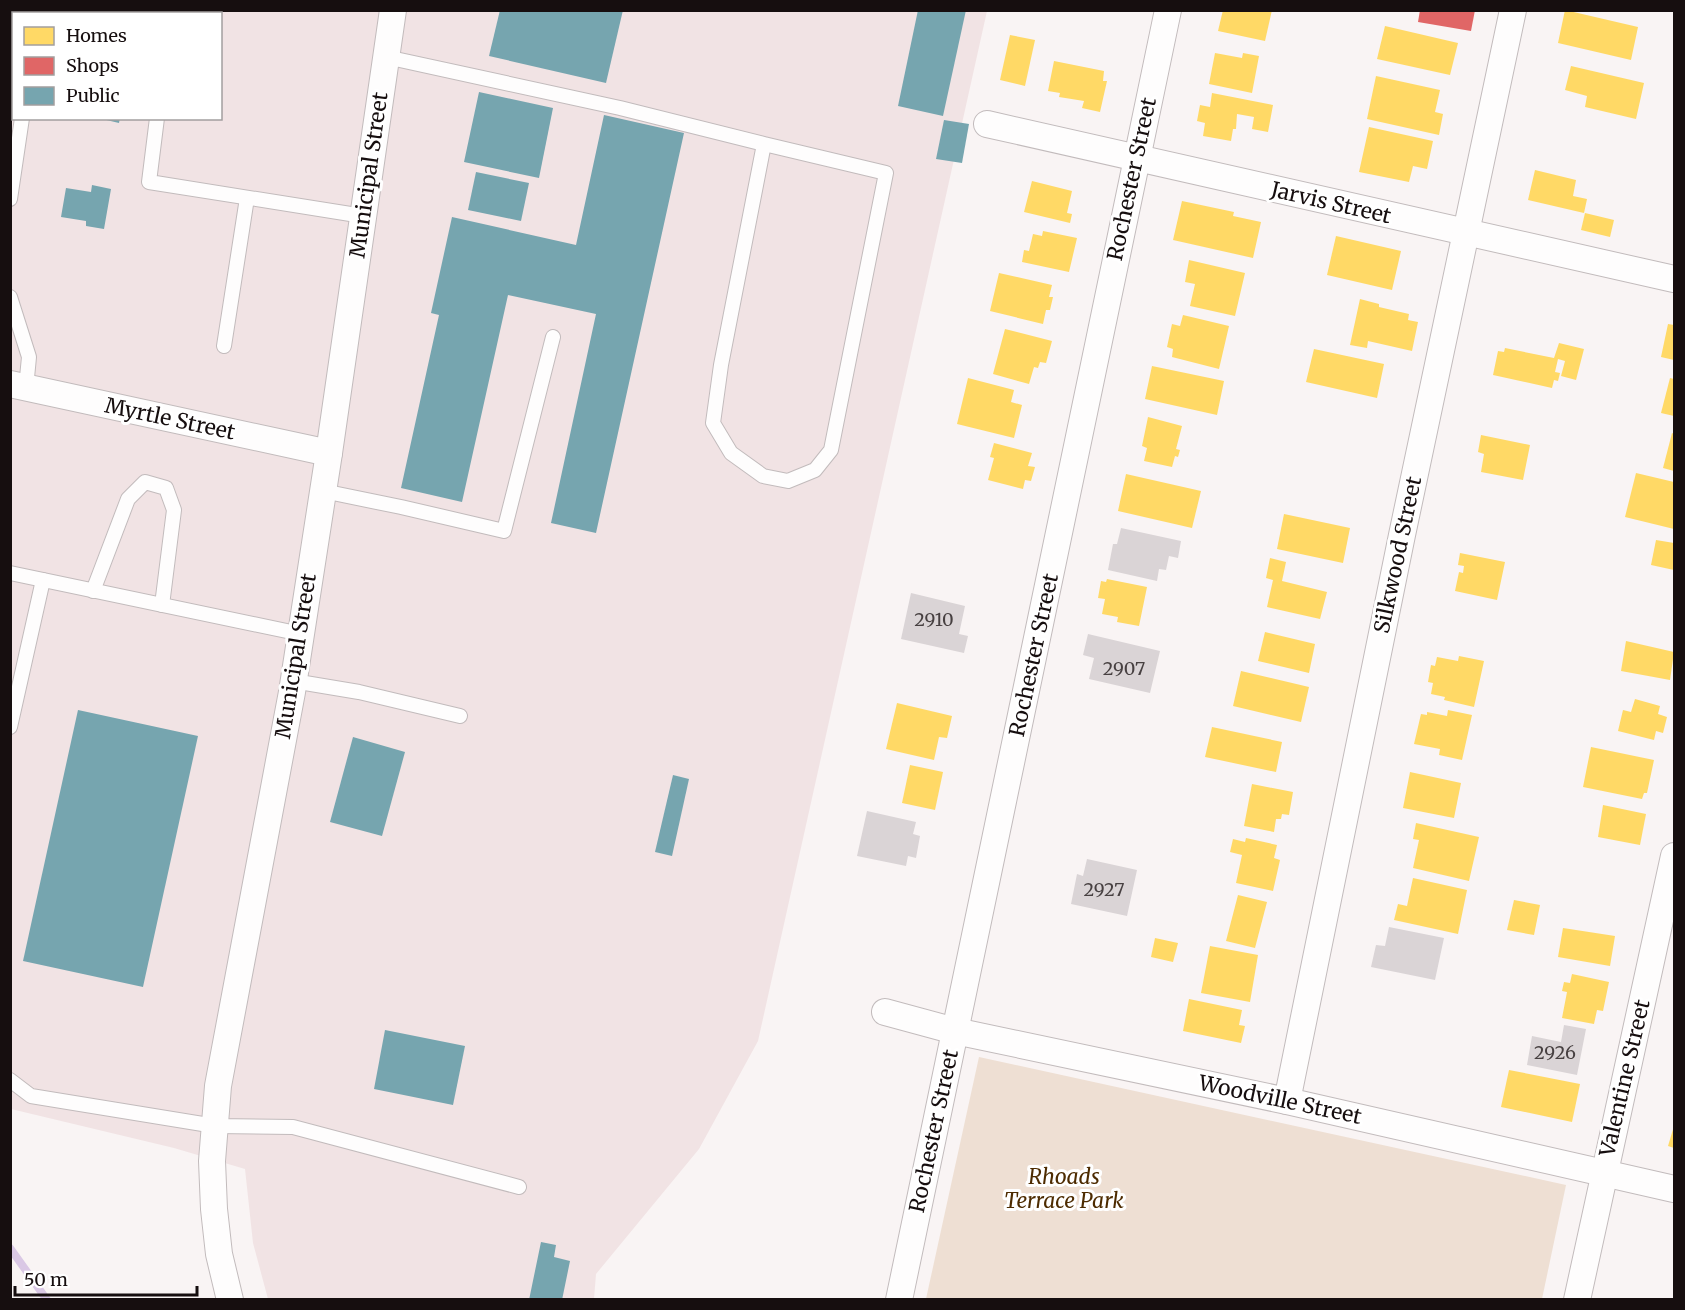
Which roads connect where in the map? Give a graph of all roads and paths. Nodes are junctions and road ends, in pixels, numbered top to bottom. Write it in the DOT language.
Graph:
graph roads {
  1 [pos="393,10"];
  2 [pos="1168,10"];
  3 [pos="1513,10"];
  4 [pos="386,57"];
  5 [pos="22,120"];
  6 [pos="157,120"];
  7 [pos="987,124"];
  8 [pos="764,144"];
  9 [pos="1136,158"];
  10 [pos="247,198"];
  11 [pos="10,199"];
  12 [pos="363,216"];
  13 [pos="1465,233"];
  14 [pos="1674,279"];
  15 [pos="10,297"];
  16 [pos="553,337"];
  17 [pos="224,346"];
  18 [pos="18,386"];
  19 [pos="329,453"];
  20 [pos="323,491"];
  21 [pos="10,573"];
  22 [pos="43,580"];
  23 [pos="93,591"];
  24 [pos="162,605"];
  25 [pos="301,634"];
  26 [pos="293,681"];
  27 [pos="460,716"];
  28 [pos="10,727"];
  29 [pos="1674,856"];
  30 [pos="885,1012"];
  31 [pos="955,1031"];
  32 [pos="10,1080"];
  33 [pos="1287,1101"];
  34 [pos="215,1126"];
  35 [pos="1603,1174"];
  36 [pos="519,1186"];
  37 [pos="1674,1189"];
  38 [pos="230,1299"];
  39 [pos="898,1299"];
  40 [pos="1577,1299"];
  1 -- 4 [label="street, Municipal Street"];
  2 -- 9 [label="street, Rochester Street"];
  3 -- 13 [label="street, Silkwood Street"];
  4 -- 8 [label="lane"];
  4 -- 12 [label="street, Municipal Street"];
  5 -- 11 [label="lane"];
  6 -- 10 [label="lane"];
  7 -- 9 [label="street, Jarvis Street"];
  8 -- 8 [label="lane"];
  9 -- 13 [label="street, Jarvis Street"];
  9 -- 31 [label="street, Rochester Street"];
  10 -- 12 [label="lane"];
  10 -- 17 [label="lane"];
  12 -- 19 [label="street, Municipal Street"];
  13 -- 14 [label="street, Jarvis Street"];
  13 -- 33 [label="street, Silkwood Street"];
  15 -- 18 [label="lane"];
  16 -- 20 [label="lane"];
  18 -- 19 [label="street, Myrtle Street"];
  19 -- 20 [label="street, Municipal Street"];
  20 -- 25 [label="street, Municipal Street"];
  21 -- 22 [label="lane"];
  22 -- 23 [label="lane"];
  22 -- 28 [label="lane"];
  23 -- 24 [label="lane"];
  23 -- 24 [label="lane"];
  24 -- 25 [label="lane"];
  25 -- 26 [label="street, Municipal Street"];
  26 -- 27 [label="lane"];
  26 -- 34 [label="street, Municipal Street"];
  29 -- 35 [label="street, Valentine Street"];
  30 -- 31 [label="street, Woodville Street"];
  31 -- 33 [label="street, Woodville Street"];
  31 -- 39 [label="street, Rochester Street"];
  32 -- 34 [label="lane"];
  33 -- 35 [label="street, Woodville Street"];
  34 -- 36 [label="lane"];
  34 -- 38 [label="street, Municipal Street"];
  35 -- 37 [label="street, Woodville Street"];
  35 -- 40 [label="street, Valentine Street"];
}
